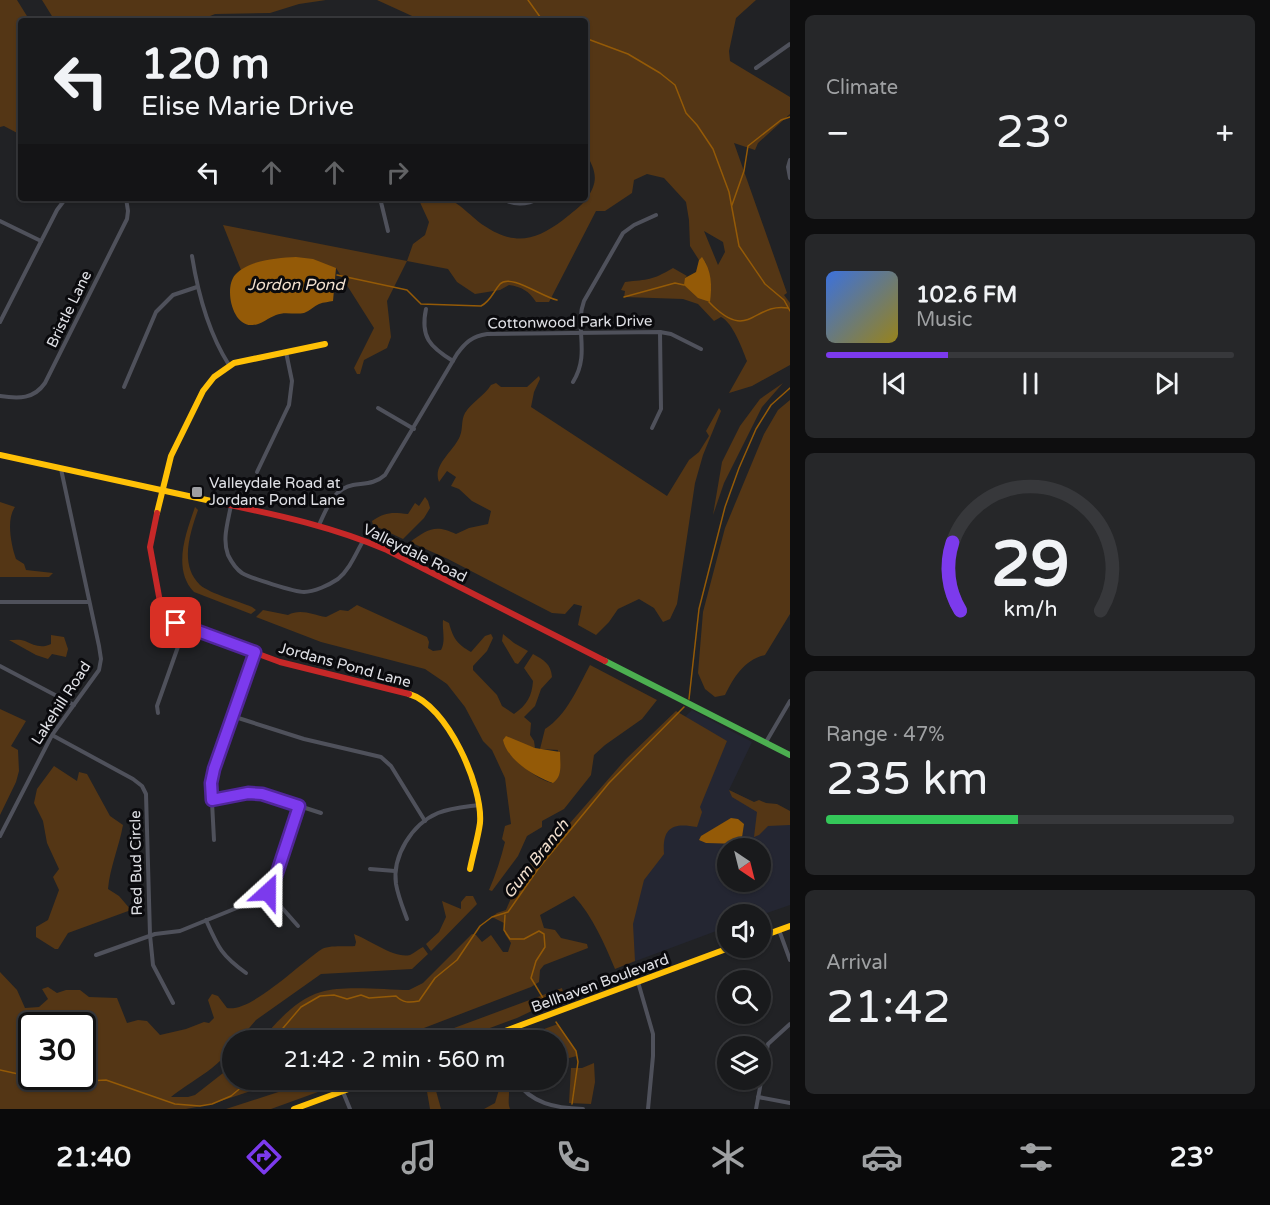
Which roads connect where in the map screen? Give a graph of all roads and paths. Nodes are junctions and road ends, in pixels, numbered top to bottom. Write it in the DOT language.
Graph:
graph roads {
  1 [pos="790,44"];
  2 [pos="756,68"];
  3 [pos="790,160"];
  4 [pos="790,178"];
  5 [pos="64,201"];
  6 [pos="126,201"];
  7 [pos="381,201"];
  8 [pos="510,201"];
  9 [pos="533,201"];
  10 [pos="656,214"];
  11 [pos="0,221"];
  12 [pos="388,231"];
  13 [pos="40,242"];
  14 [pos="192,256"];
  15 [pos="197,287"];
  16 [pos="426,309"];
  17 [pos="0,322"];
  18 [pos="660,332"];
  19 [pos="582,333"];
  20 [pos="326,344"];
  21 [pos="700,349"];
  22 [pos="286,351"];
  23 [pos="453,362"];
  24 [pos="229,365"];
  25 [pos="573,382"];
  26 [pos="124,387"];
  27 [pos="0,396"];
  28 [pos="378,408"];
  29 [pos="652,428"];
  30 [pos="414,429"];
  31 [pos="0,455"];
  32 [pos="62,469"];
  33 [pos="257,472"];
  34 [pos="162,490"];
  35 [pos="231,505"];
  36 [pos="319,525"];
  37 [pos="364,540"];
  38 [pos="0,602"];
  39 [pos="89,602"];
  40 [pos="184,627"];
  41 [pos="255,652"];
  42 [pos="0,666"];
  43 [pos="790,701"];
  44 [pos="74,705"];
  45 [pos="158,712"];
  46 [pos="232,716"];
  47 [pos="52,735"];
  48 [pos="766,743"];
  49 [pos="790,755"];
  50 [pos="212,800"];
  51 [pos="479,805"];
  52 [pos="299,806"];
  53 [pos="321,813"];
  54 [pos="424,820"];
  55 [pos="0,836"];
  56 [pos="214,840"];
  57 [pos="370,869"];
  58 [pos="470,869"];
  59 [pos="395,871"];
  60 [pos="268,892"];
  61 [pos="407,919"];
  62 [pos="206,920"];
  63 [pos="298,926"];
  64 [pos="790,926"];
  65 [pos="779,930"];
  66 [pos="771,933"];
  67 [pos="150,935"];
  68 [pos="717,952"];
  69 [pos="96,956"];
  70 [pos="790,960"];
  71 [pos="246,973"];
  72 [pos="638,982"];
  73 [pos="173,1003"];
  74 [pos="790,1024"];
  75 [pos="515,1030"];
  76 [pos="523,1090"];
  77 [pos="343,1091"];
  78 [pos="758,1097"];
  79 [pos="790,1103"];
  80 [pos="294,1109"];
  81 [pos="350,1109"];
  82 [pos="583,1109"];
  83 [pos="648,1109"];
  84 [pos="756,1109"];
  1 -- 2 [label="street"];
  3 -- 4 [label="street"];
  5 -- 13 [label="street"];
  6 -- 27 [label="street, Bristle Lane"];
  7 -- 12 [label="street"];
  8 -- 9 [label="street"];
  10 -- 19 [label="street"];
  11 -- 13 [label="street"];
  13 -- 17 [label="street"];
  14 -- 15 [label="street"];
  15 -- 24 [label="street"];
  15 -- 26 [label="street"];
  16 -- 23 [label="street"];
  18 -- 19 [label="street, Cottonwood Park Drive"];
  18 -- 21 [label="street, Cottonwood Park Drive"];
  18 -- 29 [label="street"];
  19 -- 23 [label="street, Cottonwood Park Drive"];
  19 -- 25 [label="street"];
  20 -- 22 [label="street, Jordans Pond Lane"];
  22 -- 24 [label="street, Jordans Pond Lane"];
  22 -- 33 [label="street"];
  23 -- 30 [label="street, Cottonwood Park Drive"];
  24 -- 34 [label="street, Jordans Pond Lane"];
  28 -- 30 [label="street"];
  30 -- 36 [label="street, Cottonwood Park Drive"];
  31 -- 32 [label="street, Valleydale Road"];
  32 -- 34 [label="street, Valleydale Road"];
  32 -- 39 [label="street, Lakehill Road"];
  34 -- 35 [label="street, Valleydale Road"];
  34 -- 40 [label="street, Jordans Pond Lane"];
  35 -- 36 [label="street, Valleydale Road"];
  35 -- 37 [label="street"];
  36 -- 37 [label="street, Valleydale Road"];
  37 -- 48 [label="street, Valleydale Road"];
  38 -- 39 [label="street"];
  39 -- 44 [label="street, Lakehill Road"];
  40 -- 41 [label="street, Jordans Pond Lane"];
  40 -- 45 [label="street"];
  41 -- 46 [label="street"];
  41 -- 51 [label="street, Jordans Pond Lane"];
  42 -- 44 [label="street"];
  43 -- 48 [label="street"];
  44 -- 47 [label="street, Lakehill Road"];
  46 -- 50 [label="street"];
  46 -- 54 [label="street"];
  47 -- 55 [label="street, Lakehill Road"];
  47 -- 67 [label="street, Red Bud Circle"];
  48 -- 49 [label="street, Valleydale Road"];
  50 -- 52 [label="street"];
  50 -- 56 [label="street"];
  51 -- 54 [label="street"];
  51 -- 58 [label="street, Jordans Pond Lane"];
  52 -- 53 [label="street"];
  52 -- 60 [label="street"];
  54 -- 59 [label="street"];
  57 -- 59 [label="street"];
  59 -- 61 [label="street"];
  60 -- 62 [label="street"];
  60 -- 63 [label="street"];
  62 -- 67 [label="street"];
  62 -- 71 [label="street"];
  64 -- 65 [label="street"];
  65 -- 66 [label="street"];
  65 -- 70 [label="street"];
  67 -- 69 [label="street"];
  67 -- 73 [label="street, Red Bud Circle"];
  68 -- 72 [label="street, Bellhaven Boulevard"];
  72 -- 75 [label="street, Bellhaven Boulevard"];
  72 -- 83 [label="street"];
  74 -- 78 [label="street"];
  76 -- 82 [label="street"];
  77 -- 80 [label="street"];
  77 -- 81 [label="street"];
  78 -- 79 [label="street"];
  78 -- 84 [label="street"];
}
